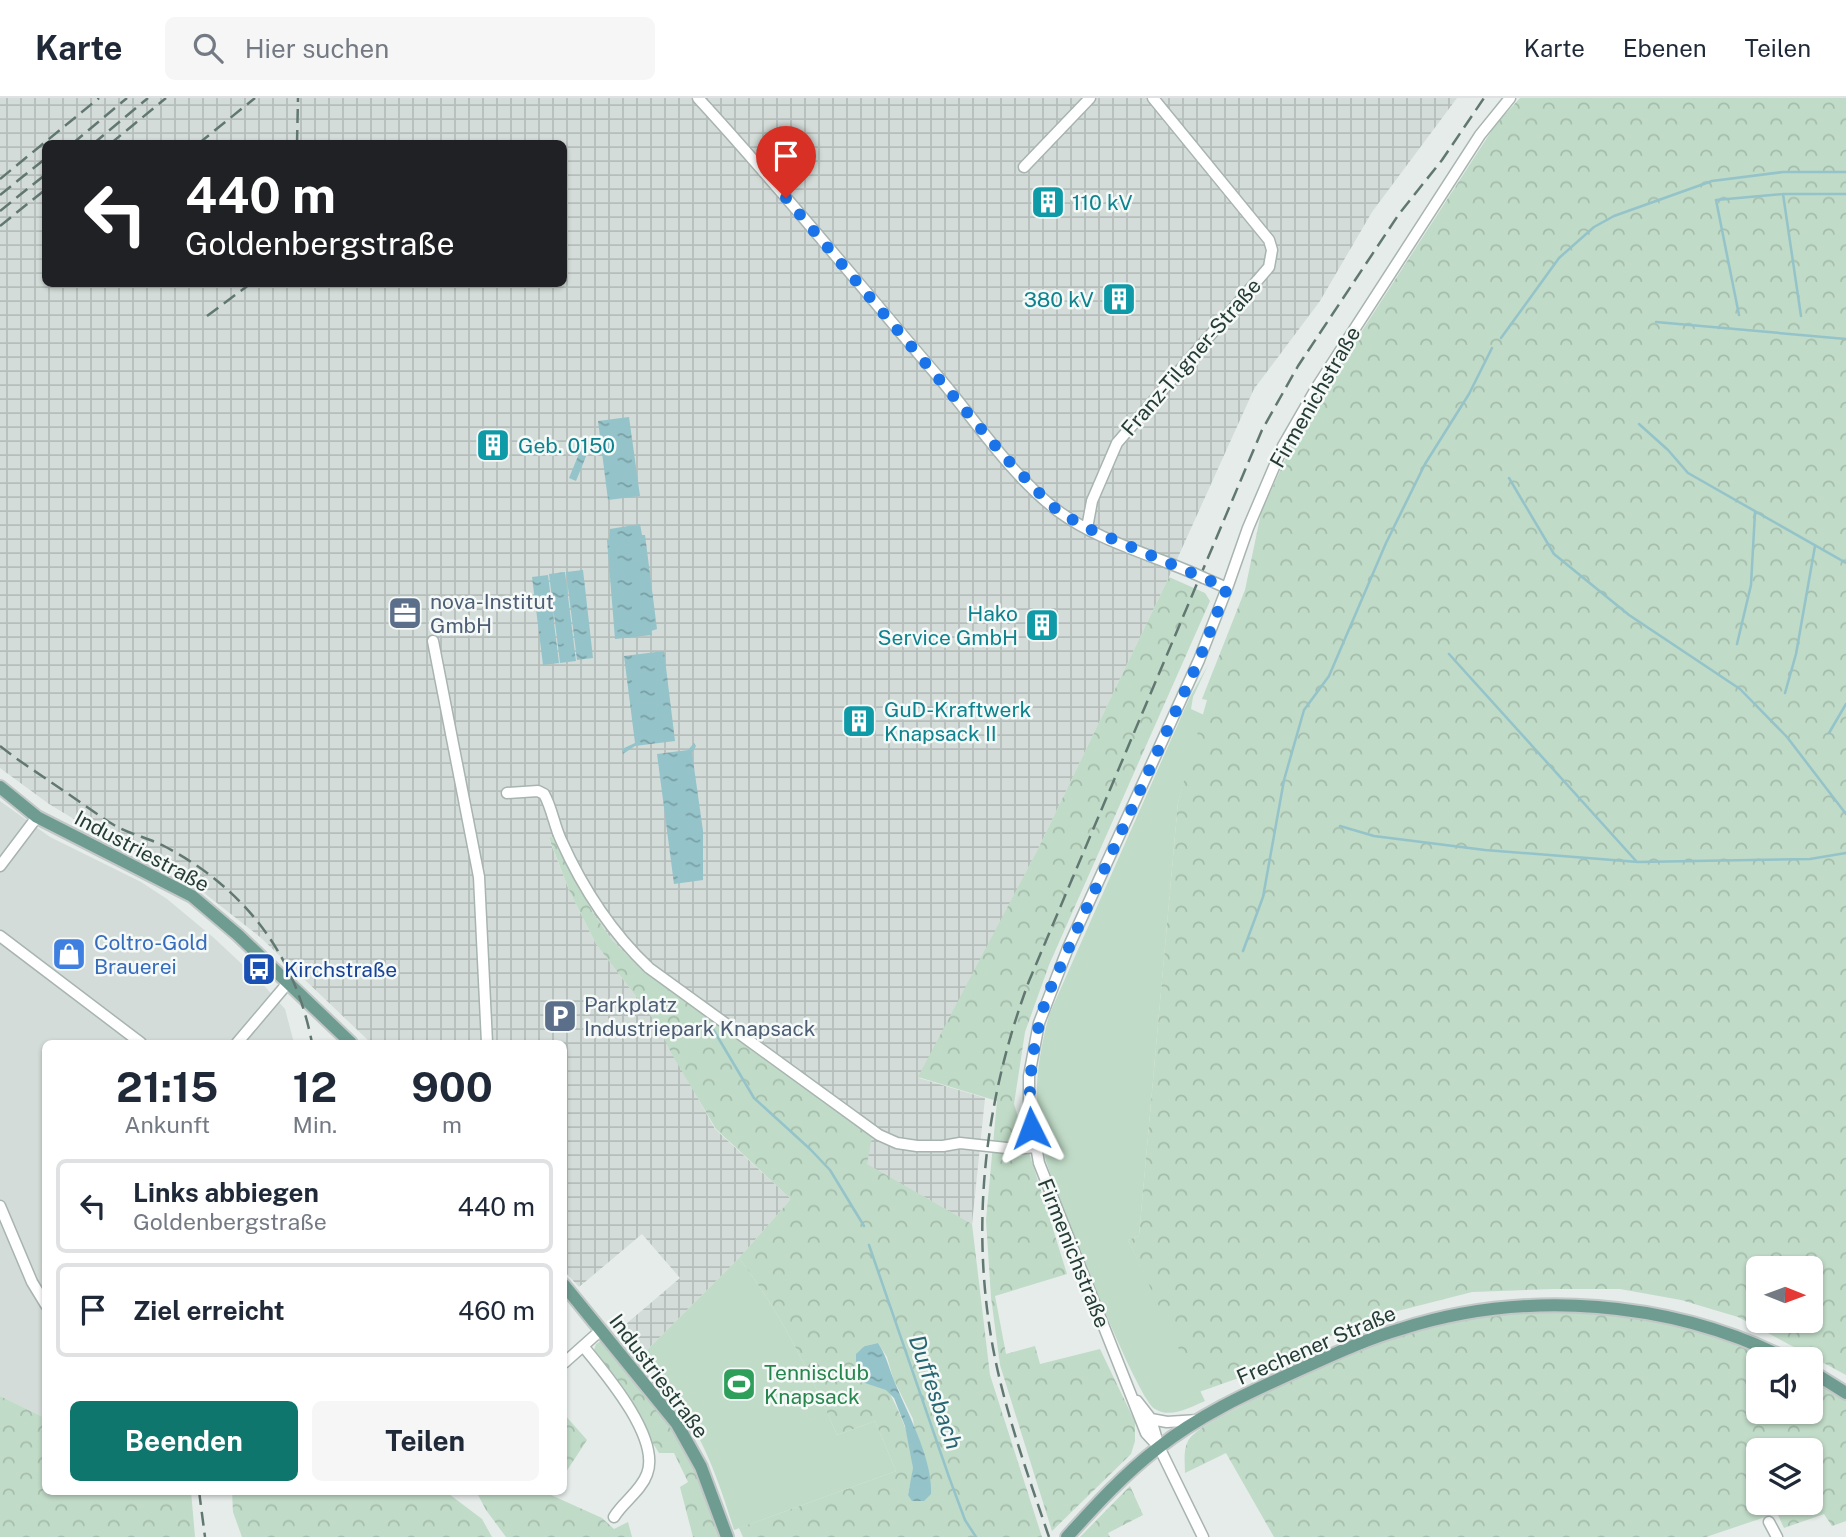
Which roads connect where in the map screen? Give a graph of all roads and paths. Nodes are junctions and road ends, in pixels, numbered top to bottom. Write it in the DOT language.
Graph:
graph roads {
  1 [pos="698,98"];
  2 [pos="1090,98"];
  3 [pos="1153,98"];
  4 [pos="1510,98"];
  5 [pos="1024,167"];
  6 [pos="1087,528"];
  7 [pos="1227,588"];
  8 [pos="433,641"];
  9 [pos="0,788"];
  10 [pos="507,793"];
  11 [pos="37,817"];
  12 [pos="0,866"];
  13 [pos="0,936"];
  14 [pos="287,984"];
  15 [pos="137,1040"];
  16 [pos="240,1040"];
  17 [pos="348,1040"];
  18 [pos="487,1040"];
  19 [pos="1034,1147"];
  20 [pos="0,1206"];
  21 [pos="567,1289"];
  22 [pos="42,1298"];
  23 [pos="601,1330"];
  24 [pos="583,1346"];
  25 [pos="1759,1347"];
  26 [pos="567,1360"];
  27 [pos="1823,1378"];
  28 [pos="1128,1390"];
  29 [pos="1846,1392"];
  30 [pos="1151,1419"];
  31 [pos="1199,1420"];
  32 [pos="1159,1447"];
  33 [pos="614,1517"];
  34 [pos="1769,1522"];
  35 [pos="727,1537"];
  36 [pos="1067,1537"];
  37 [pos="1203,1537"];
  38 [pos="1777,1537"];
  1 -- 6 [label="street"];
  2 -- 5 [label="street"];
  3 -- 6 [label="street, Franz-Tilgner-Straße"];
  4 -- 7 [label="street, Firmenichstraße"];
  6 -- 7 [label="street, bridge"];
  7 -- 19 [label="street, Firmenichstraße"];
  8 -- 18 [label="street"];
  9 -- 11 [label="main road, Industriestraße"];
  10 -- 19 [label="street"];
  11 -- 12 [label="street"];
  11 -- 14 [label="main road, Industriestraße"];
  13 -- 15 [label="street"];
  14 -- 16 [label="street"];
  14 -- 17 [label="main road, Industriestraße"];
  19 -- 28 [label="street, Firmenichstraße"];
  20 -- 22 [label="street"];
  21 -- 23 [label="main road, Industriestraße"];
  23 -- 24 [label="street"];
  23 -- 35 [label="main road, Industriestraße"];
  24 -- 26 [label="street"];
  24 -- 33 [label="street"];
  25 -- 31 [label="main road, Frechener Straße"];
  27 -- 29 [label="main road"];
  28 -- 30 [label="street, Firmenichstraße"];
  28 -- 32 [label="street, Firmenichstraße"];
  30 -- 31 [label="street"];
  30 -- 32 [label="street, Firmenichstraße"];
  31 -- 32 [label="main road, Frechener Straße"];
  32 -- 36 [label="main road, Frechener Straße"];
  32 -- 37 [label="street, Firmenichstraße"];
  34 -- 38 [label="street"];
}
